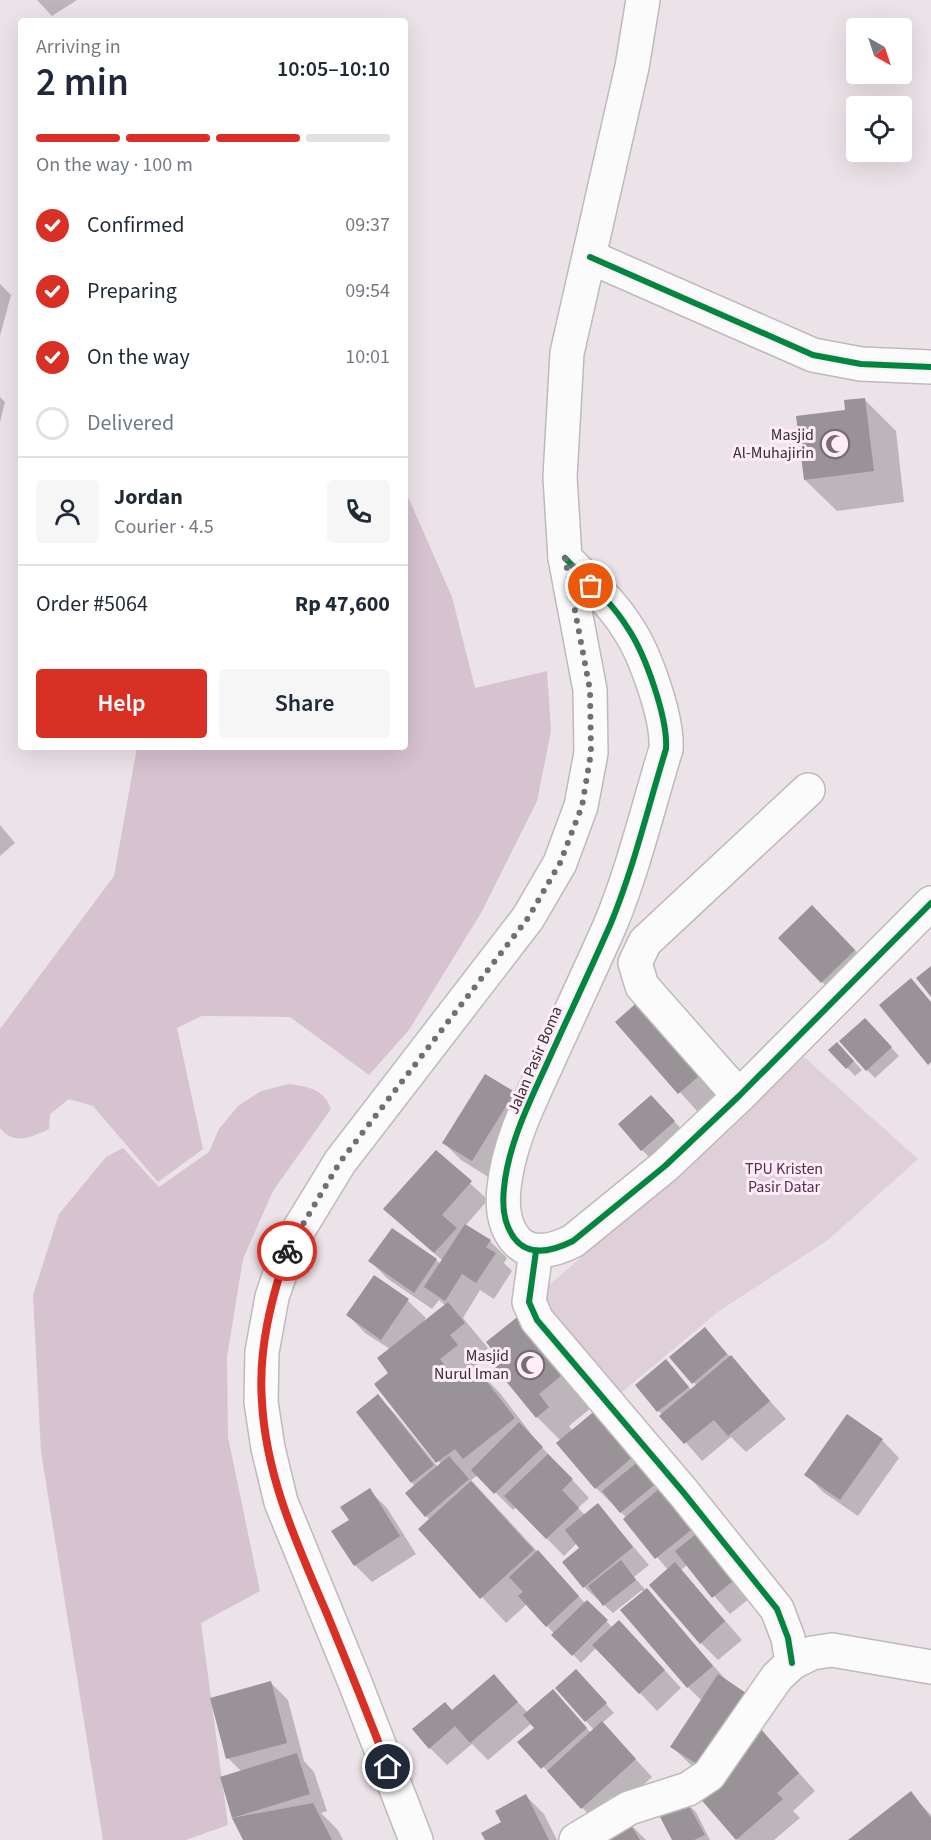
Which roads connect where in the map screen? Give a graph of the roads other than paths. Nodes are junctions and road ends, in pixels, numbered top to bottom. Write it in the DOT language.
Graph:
graph roads {
  1 [pos="644,0"];
  2 [pos="590,257"];
  3 [pos="931,367"];
  4 [pos="565,558"];
  5 [pos="808,790"];
  6 [pos="931,903"];
  7 [pos="739,1096"];
  8 [pos="536,1251"];
  9 [pos="792,1663"];
  10 [pos="931,1667"];
  11 [pos="416,1840"];
  12 [pos="576,1840"];
  1 -- 2 [label="main road"];
  2 -- 3 [label="main road"];
  2 -- 4 [label="main road"];
  4 -- 8 [label="main road, Jalan Pasir Boma"];
  4 -- 11 [label="main road"];
  5 -- 7 [label="main road"];
  6 -- 7 [label="main road"];
  7 -- 8 [label="main road"];
  8 -- 9 [label="main road"];
  9 -- 10 [label="main road"];
  9 -- 12 [label="main road"];
}
